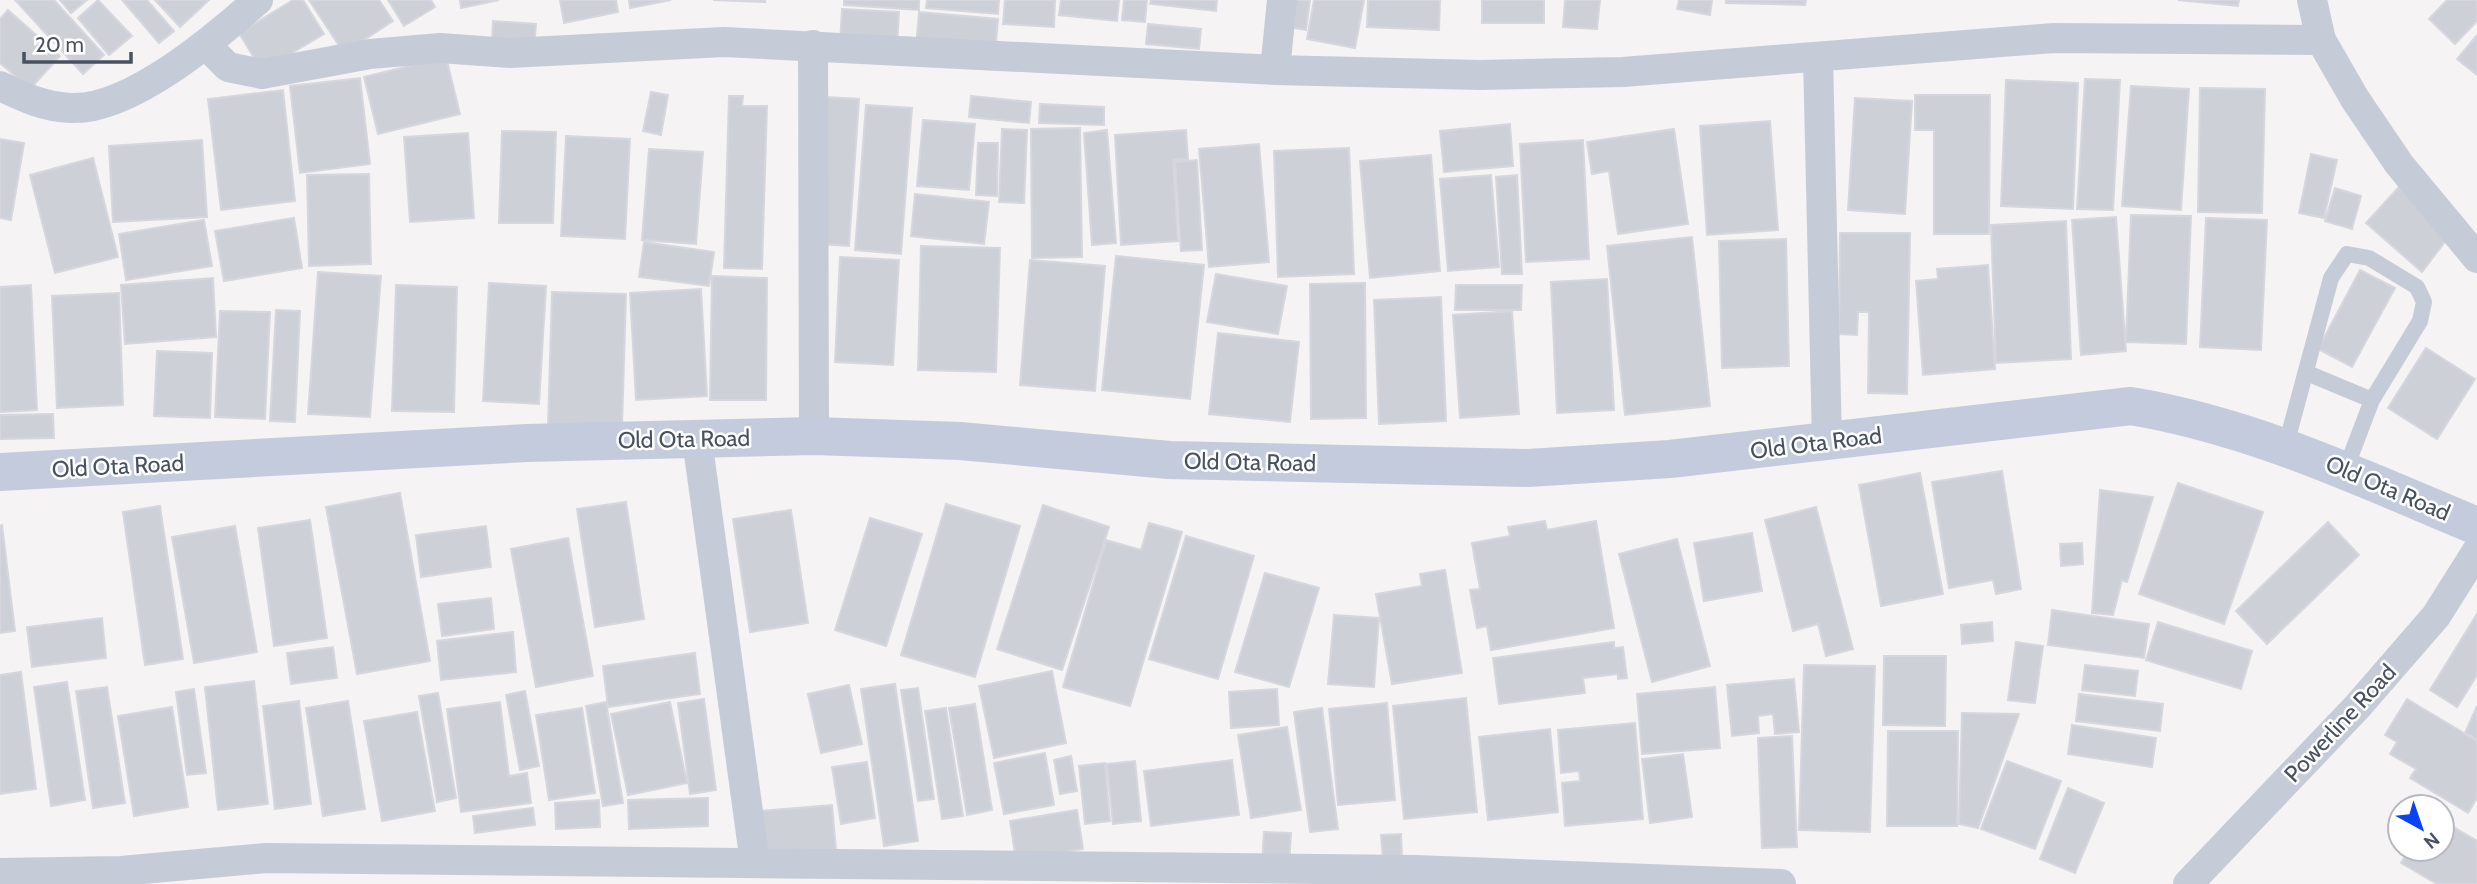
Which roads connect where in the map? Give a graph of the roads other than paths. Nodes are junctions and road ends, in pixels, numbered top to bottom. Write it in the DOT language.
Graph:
graph roads {
  1 [pos="258,0"];
  2 [pos="1282,0"];
  3 [pos="2312,0"];
  4 [pos="2321,40"];
  5 [pos="813,45"];
  6 [pos="207,46"];
  7 [pos="1818,57"];
  8 [pos="1275,70"];
  9 [pos="0,86"];
  10 [pos="2477,258"];
  11 [pos="2307,373"];
  12 [pos="2372,400"];
  13 [pos="814,436"];
  14 [pos="697,439"];
  15 [pos="1827,442"];
  16 [pos="2286,446"];
  17 [pos="2345,471"];
  18 [pos="0,472"];
  19 [pos="2477,526"];
  20 [pos="2477,551"];
  21 [pos="755,863"];
  22 [pos="266,871"];
  23 [pos="0,873"];
  24 [pos="1781,884"];
  25 [pos="2188,884"];
  1 -- 6 [label="street"];
  2 -- 8 [label="street"];
  3 -- 4 [label="street"];
  4 -- 7 [label="street"];
  4 -- 10 [label="street"];
  5 -- 6 [label="street"];
  5 -- 8 [label="street"];
  5 -- 13 [label="street"];
  6 -- 9 [label="street"];
  7 -- 8 [label="street"];
  7 -- 15 [label="street"];
  11 -- 12 [label="lane"];
  11 -- 12 [label="lane"];
  11 -- 16 [label="lane"];
  12 -- 17 [label="lane"];
  13 -- 14 [label="street, Old Ota Road"];
  13 -- 15 [label="street, Old Ota Road"];
  14 -- 18 [label="street, Old Ota Road"];
  14 -- 21 [label="street"];
  15 -- 16 [label="street, Old Ota Road"];
  16 -- 17 [label="street, Old Ota Road"];
  17 -- 19 [label="street, Old Ota Road"];
  20 -- 25 [label="street, Powerline Road"];
  21 -- 22 [label="street"];
  21 -- 24 [label="street"];
  22 -- 23 [label="street"];
}
